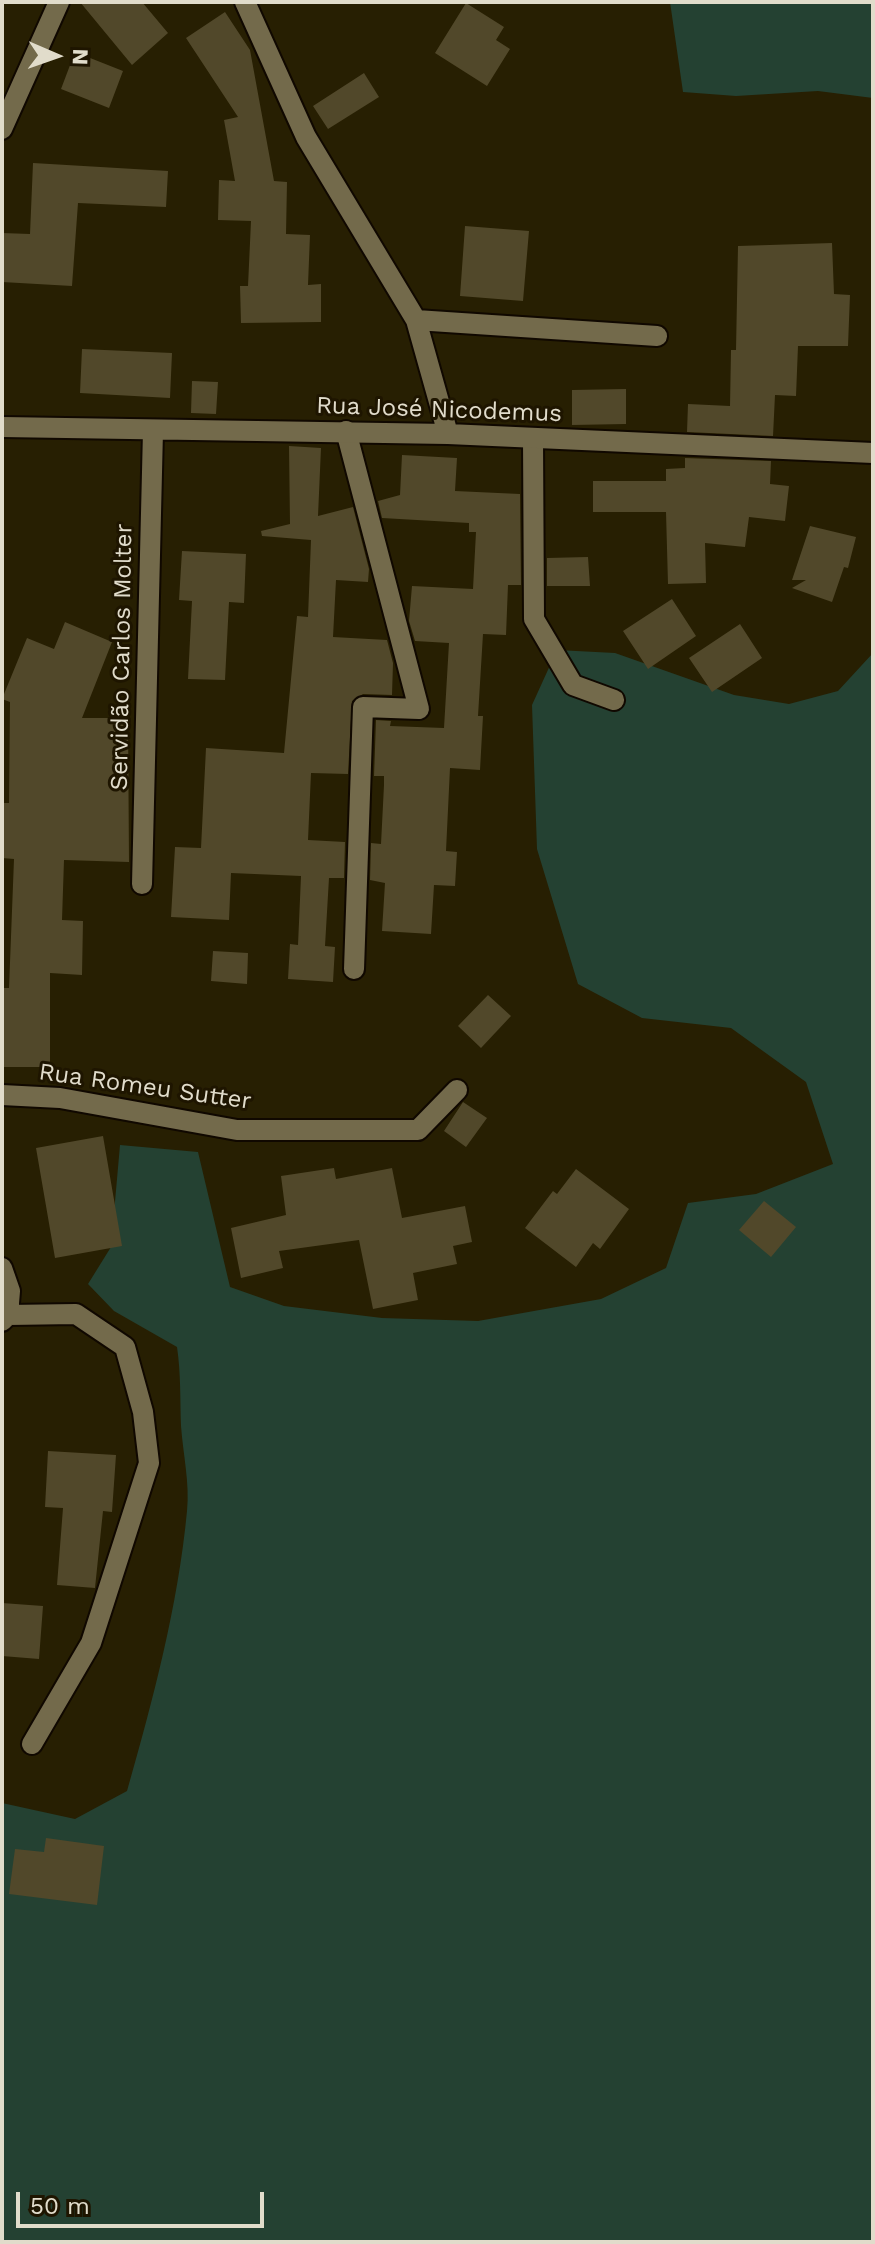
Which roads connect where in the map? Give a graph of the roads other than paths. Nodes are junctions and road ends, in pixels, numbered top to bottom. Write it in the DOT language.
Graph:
graph roads {
  1 [pos="59,2"];
  2 [pos="245,2"];
  3 [pos="2,129"];
  4 [pos="416,320"];
  5 [pos="657,336"];
  6 [pos="2,427"];
  7 [pos="153,431"];
  8 [pos="346,431"];
  9 [pos="448,434"];
  10 [pos="533,439"];
  11 [pos="873,453"];
  12 [pos="614,700"];
  13 [pos="142,884"];
  14 [pos="354,969"];
  15 [pos="457,1090"];
  16 [pos="2,1095"];
  17 [pos="2,1268"];
  18 [pos="5,1318"];
  19 [pos="32,1744"];
  1 -- 3 [label="street"];
  2 -- 4 [label="street"];
  4 -- 5 [label="street"];
  4 -- 9 [label="street"];
  6 -- 7 [label="street, Rua José Nicodemus"];
  7 -- 8 [label="street, Rua José Nicodemus"];
  7 -- 13 [label="street, Servidão Carlos Molter"];
  8 -- 9 [label="street, Rua José Nicodemus"];
  8 -- 14 [label="street"];
  9 -- 10 [label="street, Rua José Nicodemus"];
  10 -- 11 [label="street, Rua José Nicodemus"];
  10 -- 12 [label="street"];
  15 -- 16 [label="street, Rua Romeu Sutter"];
  17 -- 18 [label="street"];
  18 -- 19 [label="street"];
}
